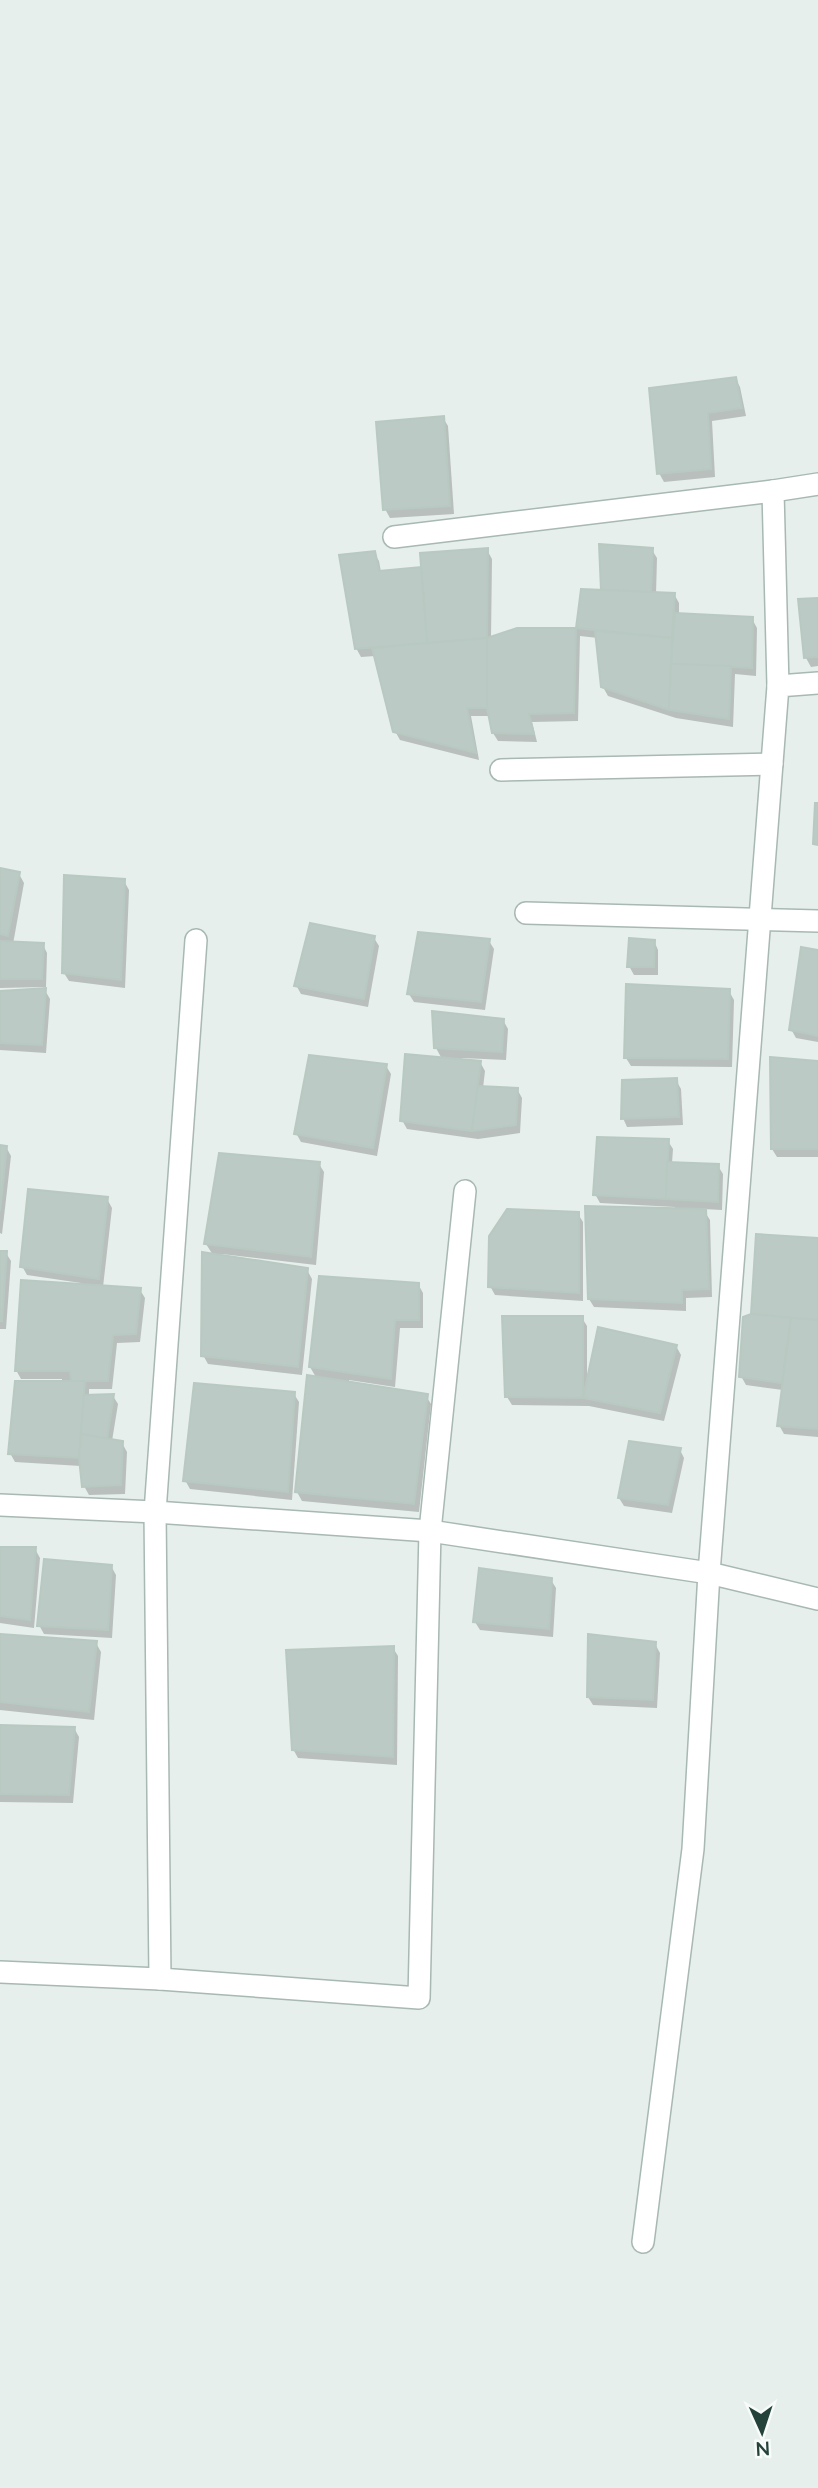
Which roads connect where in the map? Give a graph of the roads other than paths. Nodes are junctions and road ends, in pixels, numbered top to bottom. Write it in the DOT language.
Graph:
graph roads {
  1 [pos="818,485"];
  2 [pos="773,491"];
  3 [pos="394,537"];
  4 [pos="818,683"];
  5 [pos="778,686"];
  6 [pos="772,764"];
  7 [pos="501,769"];
  8 [pos="526,913"];
  9 [pos="760,921"];
  10 [pos="818,921"];
  11 [pos="196,940"];
  12 [pos="465,1191"];
  13 [pos="0,1506"];
  14 [pos="155,1512"];
  15 [pos="430,1531"];
  16 [pos="709,1573"];
  17 [pos="818,1599"];
  18 [pos="0,1972"];
  19 [pos="160,1979"];
  20 [pos="643,2242"];
  1 -- 2 [label="street"];
  2 -- 3 [label="street"];
  2 -- 5 [label="street"];
  4 -- 5 [label="street"];
  5 -- 6 [label="street"];
  6 -- 7 [label="street"];
  6 -- 9 [label="street"];
  8 -- 9 [label="street"];
  9 -- 10 [label="street"];
  9 -- 16 [label="street"];
  11 -- 14 [label="street"];
  12 -- 15 [label="street"];
  13 -- 14 [label="street"];
  14 -- 15 [label="street"];
  14 -- 19 [label="street"];
  15 -- 16 [label="street"];
  15 -- 19 [label="street"];
  16 -- 17 [label="street"];
  16 -- 20 [label="street"];
  18 -- 19 [label="street"];
}
